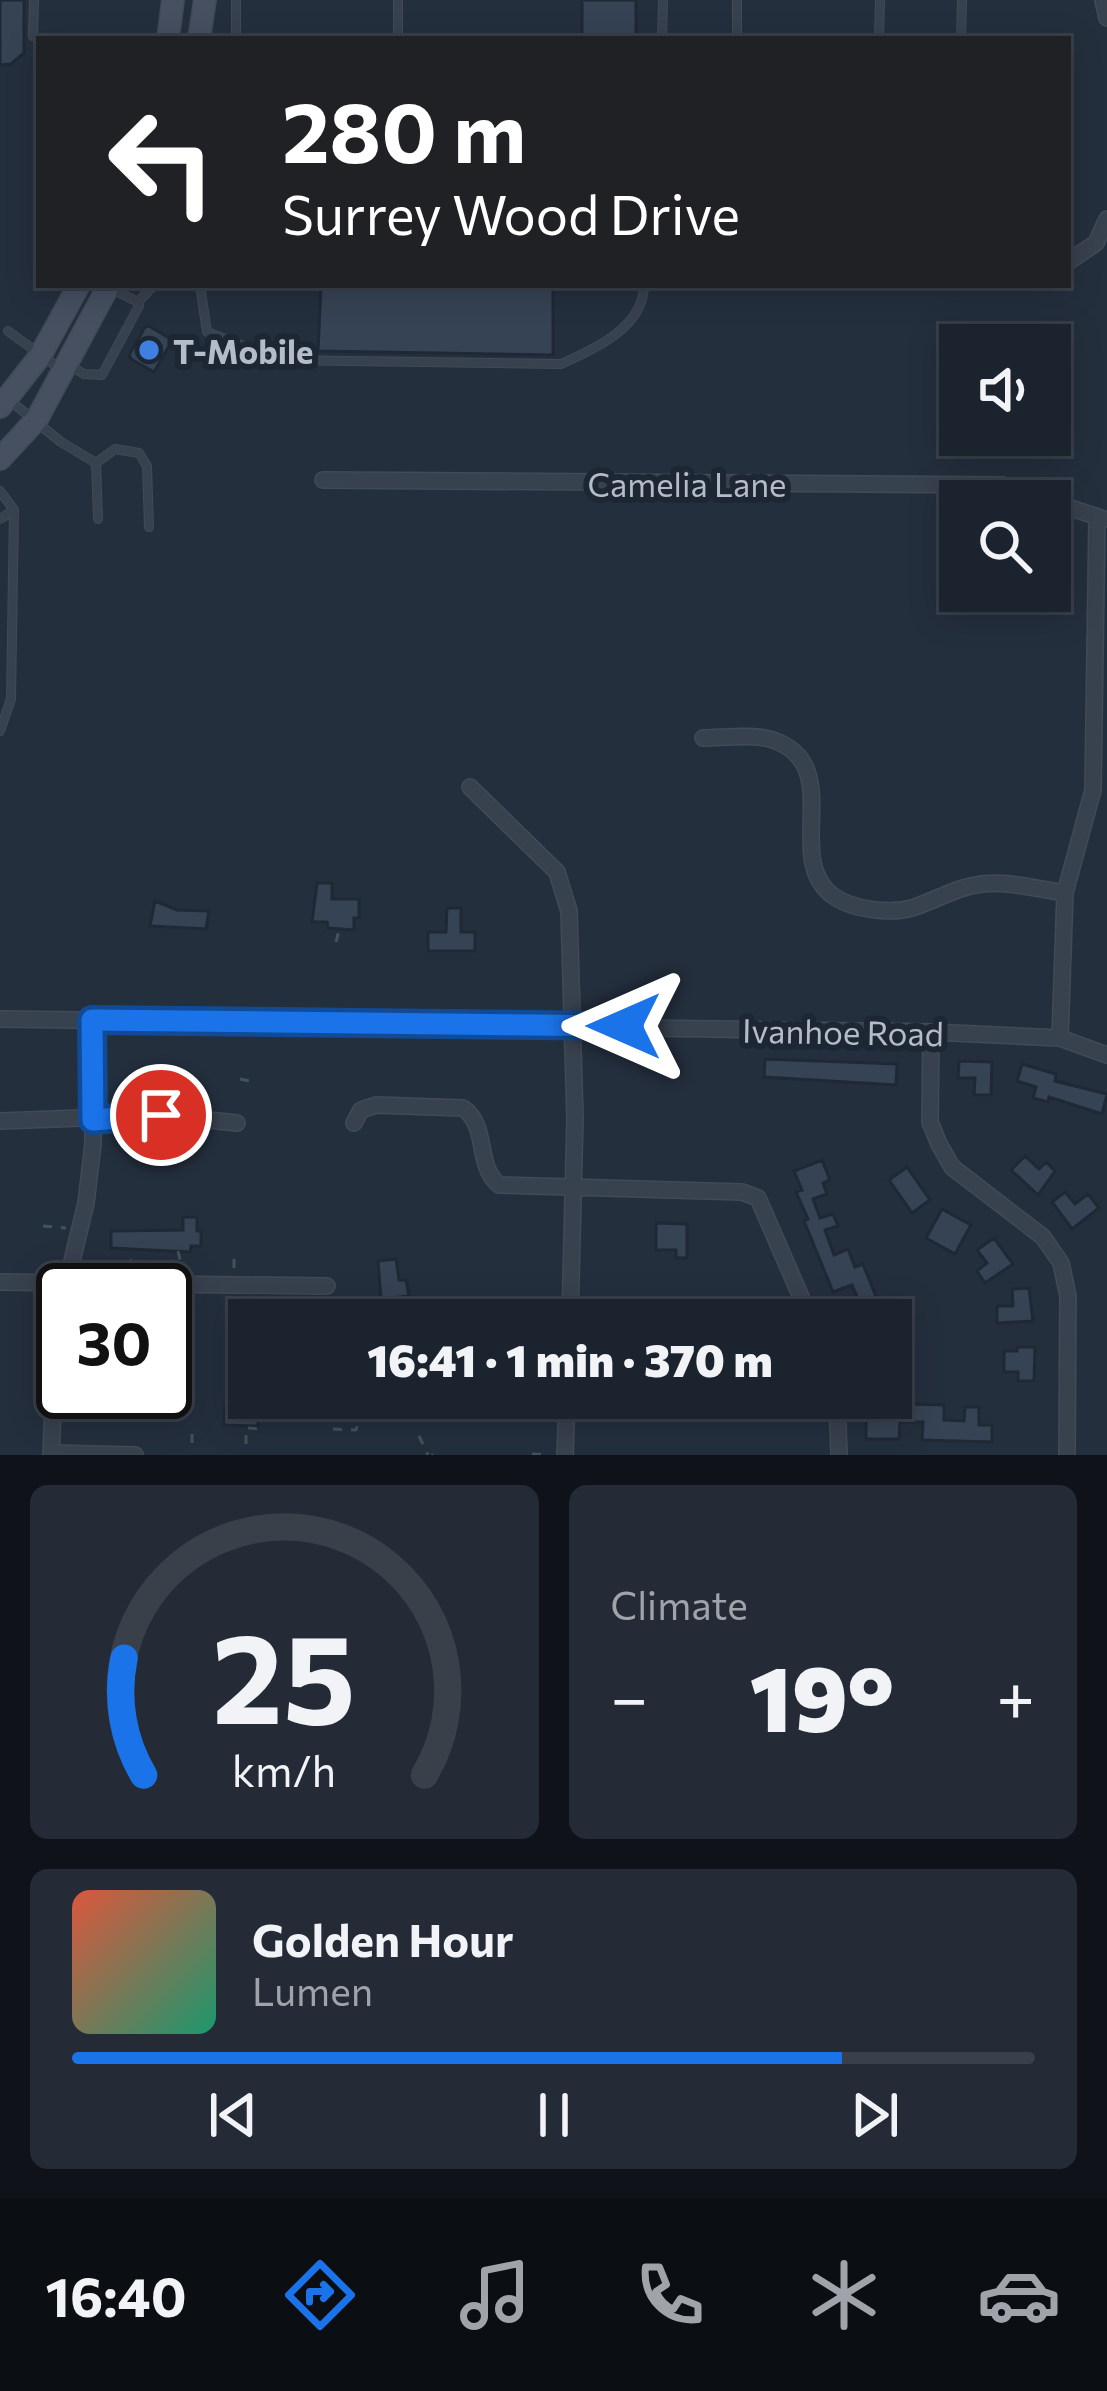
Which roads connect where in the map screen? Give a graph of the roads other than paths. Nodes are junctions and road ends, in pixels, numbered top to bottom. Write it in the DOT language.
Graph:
graph roads {
  1 [pos="34,0"];
  2 [pos="173,0"];
  3 [pos="206,0"];
  4 [pos="236,0"];
  5 [pos="398,0"];
  6 [pos="663,0"];
  7 [pos="737,0"];
  8 [pos="880,0"];
  9 [pos="962,0"];
  10 [pos="1103,0"];
  11 [pos="1107,18"];
  12 [pos="33,36"];
  13 [pos="168,36"];
  14 [pos="200,36"];
  15 [pos="236,36"];
  16 [pos="398,36"];
  17 [pos="662,36"];
  18 [pos="736,36"];
  19 [pos="879,36"];
  20 [pos="961,36"];
  21 [pos="1107,219"];
  22 [pos="1071,260"];
  23 [pos="77,288"];
  24 [pos="107,288"];
  25 [pos="112,288"];
  26 [pos="151,288"];
  27 [pos="200,288"];
  28 [pos="644,288"];
  29 [pos="138,302"];
  30 [pos="8,331"];
  31 [pos="40,356"];
  32 [pos="67,369"];
  33 [pos="3,403"];
  34 [pos="35,421"];
  35 [pos="0,459"];
  36 [pos="96,463"];
  37 [pos="323,480"];
  38 [pos="939,485"];
  39 [pos="0,491"];
  40 [pos="1071,508"];
  41 [pos="14,510"];
  42 [pos="1102,518"];
  43 [pos="98,519"];
  44 [pos="0,520"];
  45 [pos="149,526"];
  46 [pos="0,730"];
  47 [pos="703,738"];
  48 [pos="470,787"];
  49 [pos="1065,892"];
  50 [pos="0,1019"];
  51 [pos="92,1020"];
  52 [pos="573,1026"];
  53 [pos="932,1032"];
  54 [pos="1060,1038"];
  55 [pos="1107,1055"];
  56 [pos="0,1120"];
  57 [pos="93,1120"];
  58 [pos="354,1123"];
  59 [pos="237,1124"];
  60 [pos="574,1188"];
  61 [pos="72,1263"];
  62 [pos="0,1282"];
  63 [pos="36,1286"];
  64 [pos="326,1286"];
  65 [pos="192,1288"];
  66 [pos="571,1299"];
  67 [pos="802,1299"];
  68 [pos="53,1419"];
  69 [pos="566,1419"];
  70 [pos="838,1419"];
  71 [pos="51,1454"];
  72 [pos="135,1455"];
  73 [pos="565,1455"];
  74 [pos="839,1455"];
  75 [pos="1067,1455"];
  1 -- 12 [label="lane"];
  2 -- 13 [label="main road"];
  3 -- 14 [label="main road"];
  4 -- 15 [label="lane"];
  5 -- 16 [label="lane"];
  6 -- 17 [label="lane"];
  7 -- 18 [label="lane"];
  8 -- 19 [label="lane"];
  9 -- 20 [label="lane"];
  10 -- 11 [label="street"];
  21 -- 22 [label="street"];
  23 -- 31 [label="main road"];
  24 -- 32 [label="main road"];
  25 -- 29 [label="lane"];
  26 -- 29 [label="lane"];
  27 -- 28 [label="lane"];
  29 -- 32 [label="lane"];
  30 -- 31 [label="lane"];
  31 -- 32 [label="lane"];
  31 -- 33 [label="main road"];
  32 -- 34 [label="main road"];
  33 -- 34 [label="lane"];
  34 -- 35 [label="main road"];
  34 -- 36 [label="lane"];
  36 -- 43 [label="lane"];
  36 -- 45 [label="lane"];
  37 -- 38 [label="street, Camelia Lane"];
  39 -- 41 [label="lane"];
  40 -- 42 [label="street, Camelia Lane"];
  41 -- 44 [label="lane"];
  41 -- 46 [label="lane"];
  42 -- 49 [label="street"];
  47 -- 49 [label="street"];
  48 -- 52 [label="street"];
  49 -- 54 [label="street"];
  50 -- 51 [label="street, Ivanhoe Road"];
  51 -- 52 [label="street, Ivanhoe Road"];
  51 -- 57 [label="street"];
  52 -- 53 [label="street, Ivanhoe Road"];
  52 -- 60 [label="street"];
  53 -- 54 [label="street, Ivanhoe Road"];
  53 -- 75 [label="street"];
  54 -- 55 [label="street, Ivanhoe Road"];
  56 -- 57 [label="street"];
  57 -- 59 [label="street"];
  57 -- 61 [label="street"];
  58 -- 60 [label="street"];
  60 -- 66 [label="street"];
  60 -- 67 [label="street"];
  62 -- 63 [label="street"];
  64 -- 65 [label="street"];
  68 -- 71 [label="street"];
  69 -- 73 [label="street"];
  70 -- 74 [label="street"];
  71 -- 72 [label="street"];
}
